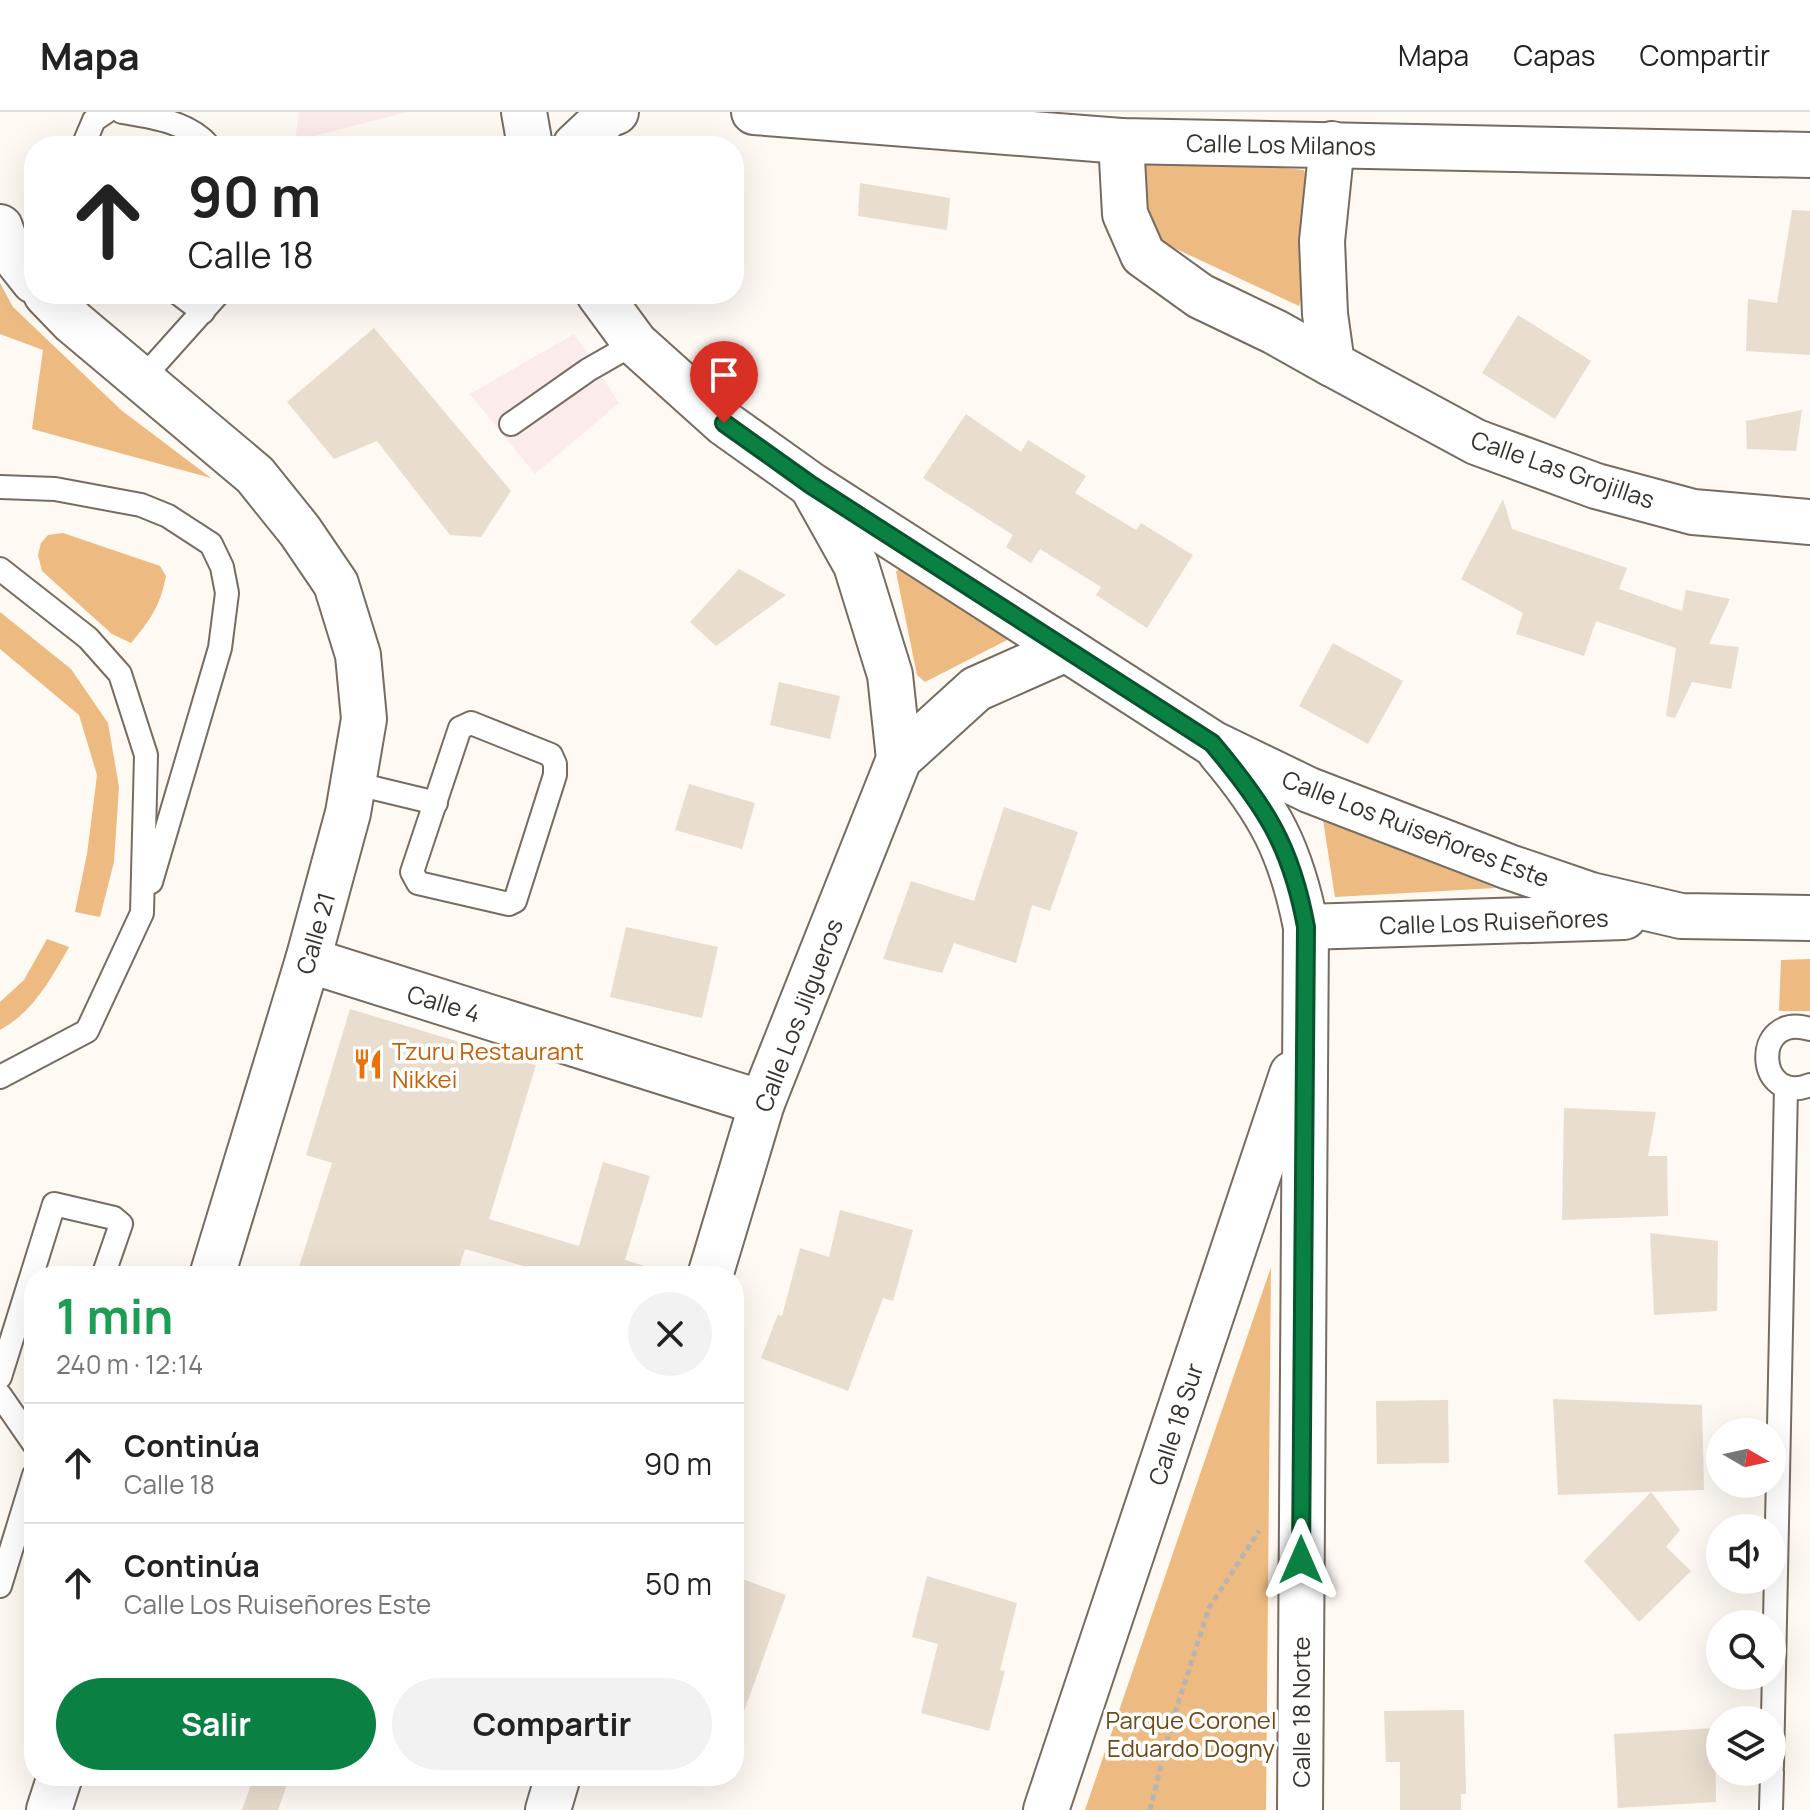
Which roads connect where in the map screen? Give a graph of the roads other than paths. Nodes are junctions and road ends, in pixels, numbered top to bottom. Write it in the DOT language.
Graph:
graph roads {
  1 [pos="106,112"];
  2 [pos="122,112"];
  3 [pos="524,112"];
  4 [pos="616,112"];
  5 [pos="754,112"];
  6 [pos="87,136"];
  7 [pos="200,136"];
  8 [pos="528,136"];
  9 [pos="586,136"];
  10 [pos="1121,141"];
  11 [pos="1332,144"];
  12 [pos="1810,155"];
  13 [pos="0,227"];
  14 [pos="24,268"];
  15 [pos="56,304"];
  16 [pos="192,304"];
  17 [pos="210,304"];
  18 [pos="606,304"];
  19 [pos="203,312"];
  20 [pos="635,343"];
  21 [pos="1332,364"];
  22 [pos="141,380"];
  23 [pos="511,424"];
  24 [pos="811,485"];
  25 [pos="0,487"];
  26 [pos="1810,522"];
  27 [pos="0,569"];
  28 [pos="1066,649"];
  29 [pos="1212,743"];
  30 [pos="899,759"];
  31 [pos="353,783"];
  32 [pos="436,803"];
  33 [pos="142,913"];
  34 [pos="1681,916"];
  35 [pos="1810,918"];
  36 [pos="1306,927"];
  37 [pos="308,960"];
  38 [pos="1810,1029"];
  39 [pos="1304,1038"];
  40 [pos="0,1077"];
  41 [pos="1810,1085"];
  42 [pos="1786,1087"];
  43 [pos="762,1103"];
  44 [pos="35,1266"];
  45 [pos="106,1266"];
  46 [pos="215,1266"];
  47 [pos="713,1266"];
  48 [pos="24,1300"];
  49 [pos="0,1377"];
  50 [pos="0,1395"];
  51 [pos="24,1430"];
  52 [pos="24,1508"];
  53 [pos="0,1586"];
  54 [pos="1773,1706"];
  55 [pos="57,1786"];
  56 [pos="555,1786"];
  57 [pos="1772,1786"];
  58 [pos="49,1810"];
  59 [pos="548,1810"];
  60 [pos="1046,1810"];
  61 [pos="1300,1810"];
  62 [pos="1771,1810"];
  1 -- 6 [label="lane"];
  2 -- 7 [label="lane"];
  3 -- 8 [label="street"];
  4 -- 9 [label="street"];
  5 -- 10 [label="street, Calle Los Milanos"];
  10 -- 11 [label="street, Calle Los Milanos"];
  10 -- 21 [label="street, Calle Las Grojillas"];
  11 -- 12 [label="street, Calle Los Milanos"];
  11 -- 21 [label="street"];
  13 -- 14 [label="street"];
  15 -- 22 [label="street, Calle 21"];
  16 -- 19 [label="lane"];
  17 -- 19 [label="lane"];
  18 -- 20 [label="street, Calle Los Ruiseñores Este"];
  19 -- 22 [label="lane"];
  20 -- 23 [label="lane"];
  20 -- 24 [label="street, Calle Los Ruiseñores Este"];
  21 -- 26 [label="street, Calle Las Grojillas"];
  22 -- 31 [label="street, Calle 21"];
  24 -- 28 [label="street, Calle Los Ruiseñores Este"];
  24 -- 30 [label="street, Calle Los Jilgueros"];
  25 -- 33 [label="lane"];
  27 -- 33 [label="lane"];
  28 -- 29 [label="street, Calle Los Ruiseñores Este"];
  28 -- 30 [label="street, Calle Los Jilgueros"];
  29 -- 34 [label="street, Calle Los Ruiseñores Este"];
  29 -- 36 [label="street, Calle 18 Norte"];
  30 -- 43 [label="street, Calle Los Jilgueros"];
  31 -- 32 [label="lane"];
  31 -- 37 [label="street, Calle 21"];
  32 -- 32 [label="lane"];
  33 -- 40 [label="lane"];
  34 -- 35 [label="street, Calle Los Ruiseñores Este"];
  34 -- 36 [label="street, Calle Los Ruiseñores"];
  36 -- 39 [label="street, Calle 18 Norte"];
  37 -- 43 [label="street, Calle 4"];
  37 -- 46 [label="street, Calle 21"];
  38 -- 42 [label="lane"];
  39 -- 60 [label="street, Calle 18 Sur"];
  39 -- 61 [label="street, Calle 18 Norte"];
  41 -- 42 [label="lane"];
  42 -- 54 [label="lane"];
  43 -- 47 [label="street, Calle Los Jilgueros"];
  44 -- 45 [label="lane"];
  48 -- 49 [label="lane"];
  50 -- 51 [label="lane"];
  52 -- 53 [label="lane"];
  55 -- 58 [label="street"];
  56 -- 59 [label="street"];
  57 -- 62 [label="lane"];
}
